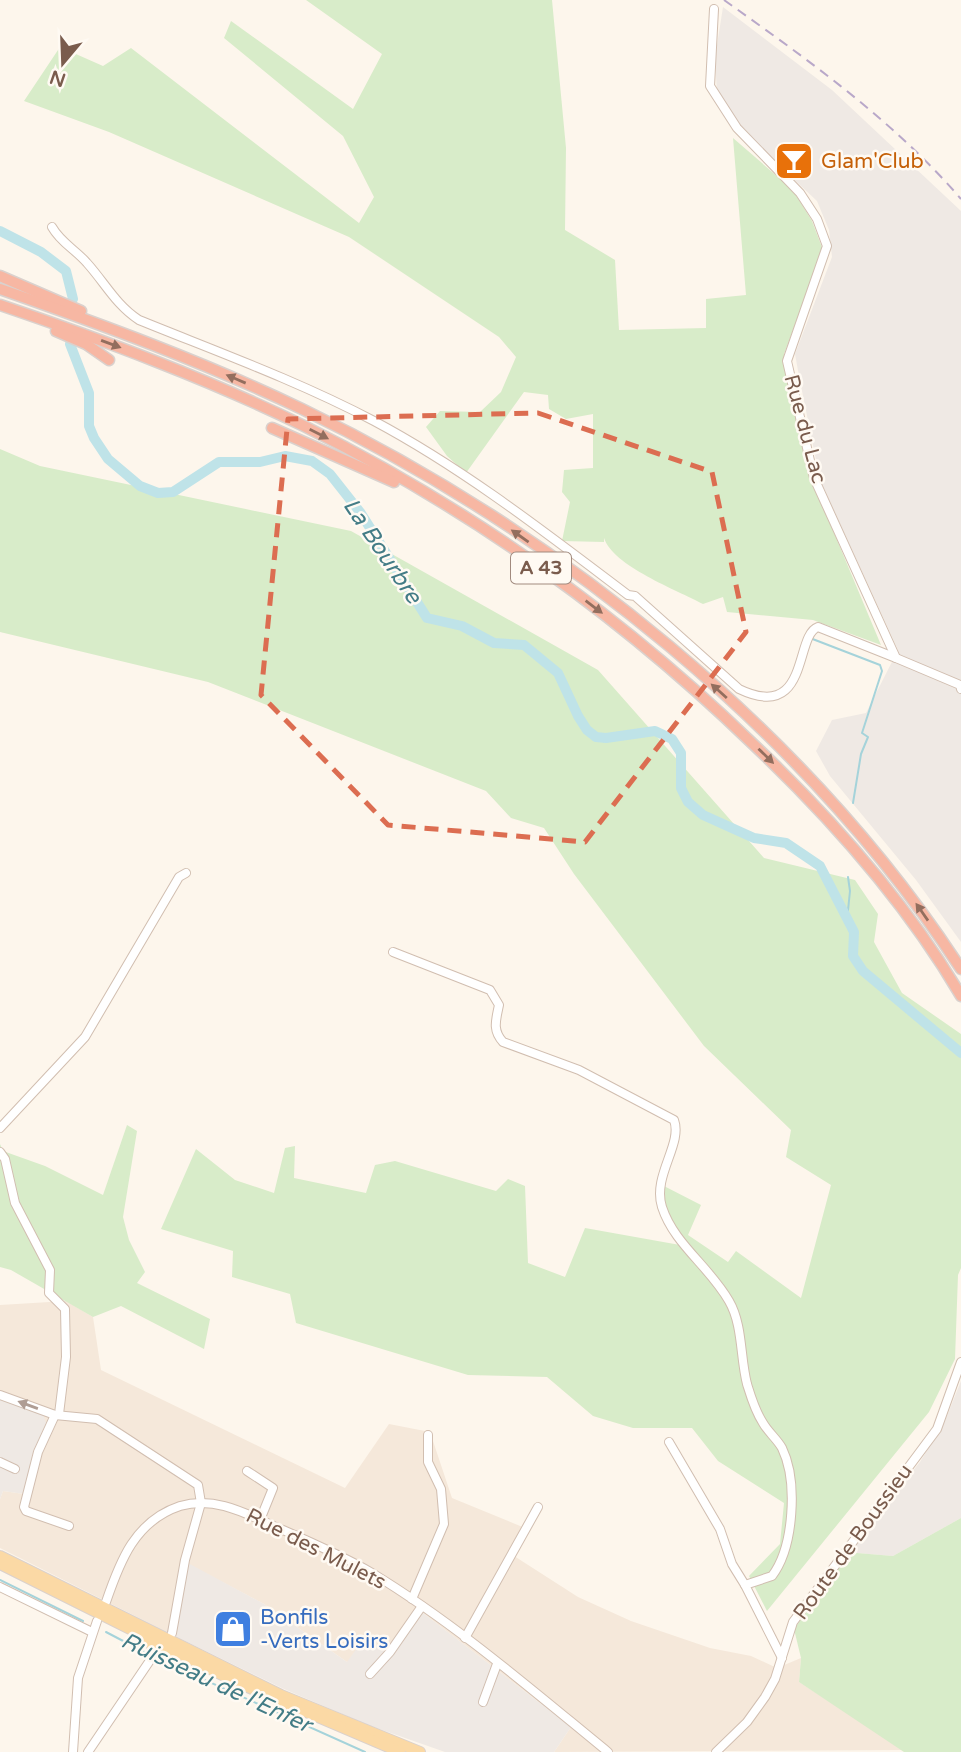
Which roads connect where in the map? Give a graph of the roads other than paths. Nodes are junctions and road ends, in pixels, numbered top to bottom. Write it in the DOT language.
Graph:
graph roads {
  1 [pos="714,9"];
  2 [pos="52,227"];
  3 [pos="0,276"];
  4 [pos="0,289"];
  5 [pos="0,305"];
  6 [pos="0,310"];
  7 [pos="188,358"];
  8 [pos="109,360"];
  9 [pos="272,428"];
  10 [pos="480,526"];
  11 [pos="896,658"];
  12 [pos="961,689"];
  13 [pos="186,873"];
  14 [pos="393,952"];
  15 [pos="961,968"];
  16 [pos="961,996"];
  17 [pos="0,1128"];
  18 [pos="0,1152"];
  19 [pos="961,1362"];
  20 [pos="0,1395"];
  21 [pos="57,1415"];
  22 [pos="428,1435"];
  23 [pos="670,1442"];
  24 [pos="0,1462"];
  25 [pos="15,1469"];
  26 [pos="247,1471"];
  27 [pos="201,1503"];
  28 [pos="538,1507"];
  29 [pos="260,1520"];
  30 [pos="69,1526"];
  31 [pos="0,1556"];
  32 [pos="0,1564"];
  33 [pos="745,1585"];
  34 [pos="0,1587"];
  35 [pos="412,1600"];
  36 [pos="106,1602"];
  37 [pos="422,1606"];
  38 [pos="97,1621"];
  39 [pos="122,1625"];
  40 [pos="92,1632"];
  41 [pos="172,1633"];
  42 [pos="158,1634"];
  43 [pos="465,1638"];
  44 [pos="189,1648"];
  45 [pos="153,1657"];
  46 [pos="782,1658"];
  47 [pos="195,1661"];
  48 [pos="498,1664"];
  49 [pos="370,1674"];
  50 [pos="483,1702"];
  51 [pos="73,1752"];
  52 [pos="88,1752"];
  53 [pos="400,1752"];
  54 [pos="420,1752"];
  55 [pos="608,1752"];
  56 [pos="716,1752"];
  1 -- 11 [label="street, Rue du Lac"];
  2 -- 11 [label="street"];
  3 -- 7 [label="highway"];
  4 -- 7 [label="highway, A 43"];
  5 -- 10 [label="highway, A 43, one-way"];
  6 -- 8 [label="highway"];
  15 -- 7 [label="highway, A 43, one-way"];
  9 -- 10 [label="highway"];
  10 -- 16 [label="highway, A 43, one-way"];
  11 -- 12 [label="street"];
  13 -- 17 [label="street"];
  14 -- 33 [label="street"];
  18 -- 21 [label="street"];
  19 -- 46 [label="street, Route de Boussieu"];
  21 -- 20 [label="street, one-way"];
  21 -- 27 [label="street"];
  21 -- 30 [label="street"];
  22 -- 35 [label="street"];
  23 -- 33 [label="street"];
  24 -- 25 [label="street"];
  26 -- 29 [label="street"];
  27 -- 29 [label="street, Rue des Mulets"];
  27 -- 36 [label="street, Rue des Mulets"];
  27 -- 41 [label="street"];
  28 -- 43 [label="street"];
  29 -- 35 [label="street, Rue des Mulets"];
  31 -- 42 [label="main road"];
  32 -- 39 [label="main road"];
  33 -- 46 [label="street"];
  34 -- 40 [label="street"];
  35 -- 37 [label="street, Rue des Mulets"];
  37 -- 43 [label="street, Rue des Mulets"];
  37 -- 49 [label="street"];
  38 -- 40 [label="street"];
  39 -- 45 [label="main road"];
  39 -- 47 [label="main road"];
  40 -- 51 [label="street"];
  41 -- 42 [label="street"];
  41 -- 44 [label="street"];
  42 -- 44 [label="main road"];
  43 -- 48 [label="street, Rue des Mulets"];
  44 -- 54 [label="main road"];
  45 -- 47 [label="main road"];
  45 -- 52 [label="street"];
  46 -- 56 [label="street, Route de Boussieu"];
  47 -- 53 [label="main road"];
  48 -- 50 [label="street"];
  48 -- 55 [label="street, Rue des Mulets"];
}
